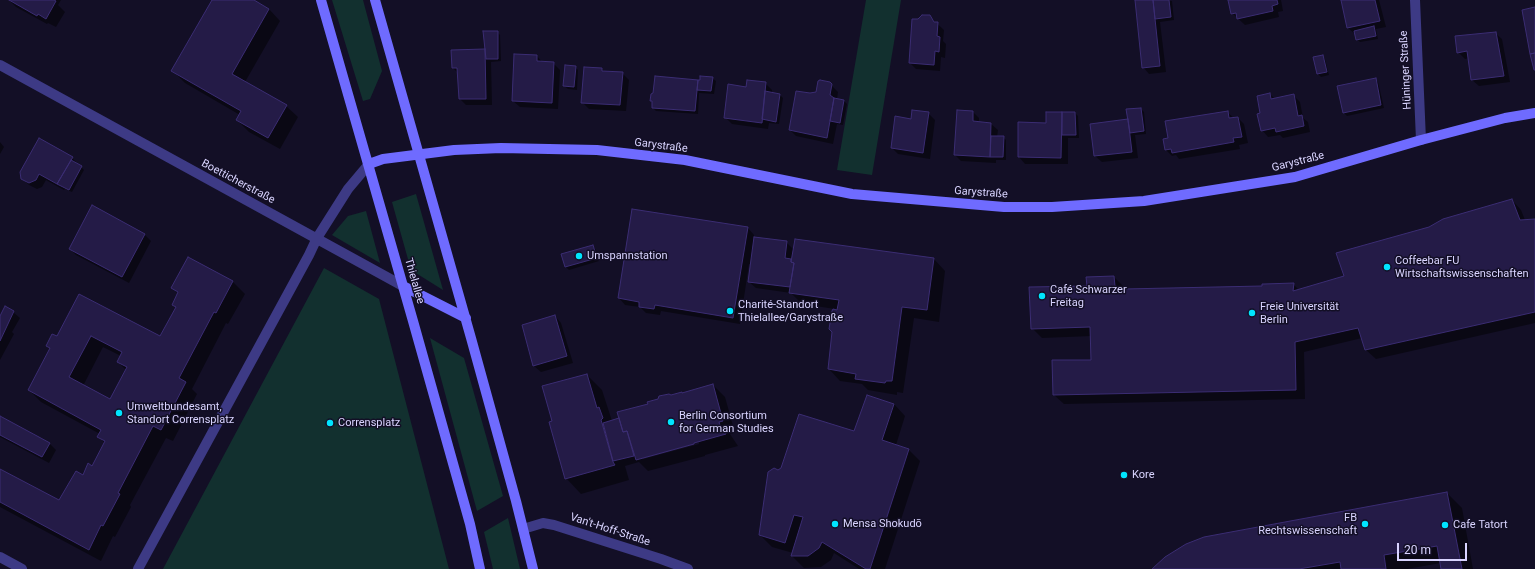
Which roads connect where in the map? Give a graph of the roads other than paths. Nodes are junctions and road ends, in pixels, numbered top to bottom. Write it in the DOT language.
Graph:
graph roads {
  1 [pos="321,0"];
  2 [pos="375,0"];
  3 [pos="1415,0"];
  4 [pos="0,65"];
  5 [pos="1535,113"];
  6 [pos="1421,140"];
  7 [pos="418,154"];
  8 [pos="369,164"];
  9 [pos="317,238"];
  10 [pos="403,286"];
  11 [pos="466,318"];
  12 [pos="523,528"];
  13 [pos="0,557"];
  14 [pos="22,569"];
  15 [pos="138,569"];
  16 [pos="480,569"];
  17 [pos="533,569"];
  18 [pos="688,569"];
  1 -- 8 [label="main road, Thielallee"];
  2 -- 7 [label="main road"];
  3 -- 6 [label="street, Hüninger Straße"];
  4 -- 9 [label="street, Boetticherstraße"];
  5 -- 6 [label="main road, Garystraße"];
  6 -- 7 [label="main road, Garystraße"];
  7 -- 8 [label="main road, Garystraße"];
  7 -- 11 [label="main road"];
  8 -- 9 [label="street"];
  8 -- 10 [label="main road, Thielallee"];
  9 -- 10 [label="street, Boetticherstraße"];
  9 -- 15 [label="street"];
  10 -- 11 [label="main road, Boetticherstraße"];
  10 -- 16 [label="main road, Thielallee"];
  11 -- 12 [label="main road"];
  12 -- 17 [label="main road"];
  12 -- 18 [label="street, Van't-Hoff-Straße"];
  13 -- 14 [label="street"];
}
